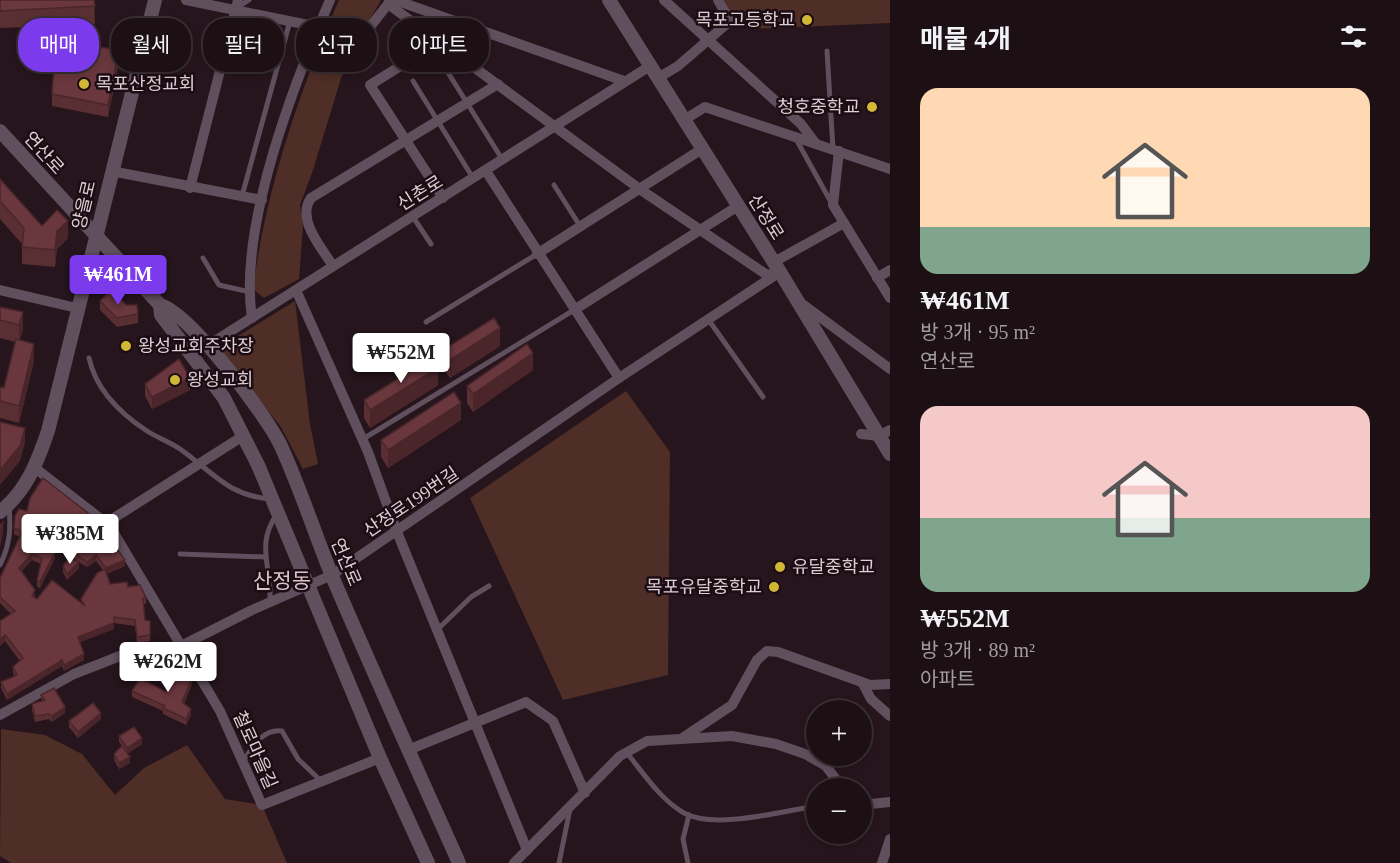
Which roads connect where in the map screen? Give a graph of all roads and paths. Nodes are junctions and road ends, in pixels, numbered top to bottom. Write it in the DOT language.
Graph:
graph roads {
  1 [pos="155,0"];
  2 [pos="186,0"];
  3 [pos="249,0"];
  4 [pos="330,0"];
  5 [pos="609,0"];
  6 [pos="664,0"];
  7 [pos="718,0"];
  8 [pos="237,4"];
  9 [pos="388,4"];
  10 [pos="322,18"];
  11 [pos="377,18"];
  12 [pos="405,18"];
  13 [pos="290,21"];
  14 [pos="296,22"];
  15 [pos="708,40"];
  16 [pos="827,51"];
  17 [pos="650,66"];
  18 [pos="302,72"];
  19 [pos="391,72"];
  20 [pos="450,72"];
  21 [pos="479,72"];
  22 [pos="658,78"];
  23 [pos="413,81"];
  24 [pos="624,81"];
  25 [pos="498,84"];
  26 [pos="466,102"];
  27 [pos="437,120"];
  28 [pos="684,120"];
  29 [pos="556,125"];
  30 [pos="0,131"];
  31 [pos="795,138"];
  32 [pos="405,140"];
  33 [pos="816,144"];
  34 [pos="702,148"];
  35 [pos="836,150"];
  36 [pos="503,160"];
  37 [pos="890,169"];
  38 [pos="111,171"];
  39 [pos="486,171"];
  40 [pos="474,179"];
  41 [pos="554,185"];
  42 [pos="190,188"];
  43 [pos="642,190"];
  44 [pos="242,196"];
  45 [pos="443,198"];
  46 [pos="262,200"];
  47 [pos="832,205"];
  48 [pos="738,206"];
  49 [pos="413,217"];
  50 [pos="844,223"];
  51 [pos="580,228"];
  52 [pos="699,230"];
  53 [pos="95,237"];
  54 [pos="430,244"];
  55 [pos="537,254"];
  56 [pos="203,258"];
  57 [pos="333,266"];
  58 [pos="777,267"];
  59 [pos="890,270"];
  60 [pos="877,278"];
  61 [pos="0,290"];
  62 [pos="296,290"];
  63 [pos="250,292"];
  64 [pos="890,298"];
  65 [pos="797,300"];
  66 [pos="160,305"];
  67 [pos="77,309"];
  68 [pos="574,310"];
  69 [pos="252,318"];
  70 [pos="708,319"];
  71 [pos="426,322"];
  72 [pos="207,346"];
  73 [pos="88,358"];
  74 [pos="890,369"];
  75 [pos="618,378"];
  76 [pos="764,397"];
  77 [pos="884,433"];
  78 [pos="861,434"];
  79 [pos="243,436"];
  80 [pos="363,440"];
  81 [pos="890,454"];
  82 [pos="199,464"];
  83 [pos="35,468"];
  84 [pos="272,499"];
  85 [pos="4,508"];
  86 [pos="278,513"];
  87 [pos="106,523"];
  88 [pos="397,532"];
  89 [pos="180,554"];
  90 [pos="266,556"];
  91 [pos="0,565"];
  92 [pos="332,575"];
  93 [pos="308,586"];
  94 [pos="489,586"];
  95 [pos="270,602"];
  96 [pos="437,630"];
  97 [pos="181,646"];
  98 [pos="862,682"];
  99 [pos="890,684"];
  100 [pos="0,715"];
  101 [pos="890,716"];
  102 [pos="474,721"];
  103 [pos="684,737"];
  104 [pos="408,750"];
  105 [pos="626,752"];
  106 [pos="380,758"];
  107 [pos="243,761"];
  108 [pos="835,778"];
  109 [pos="322,783"];
  110 [pos="585,793"];
  111 [pos="890,802"];
  112 [pos="872,804"];
  113 [pos="806,807"];
  114 [pos="570,809"];
  115 [pos="689,815"];
  116 [pos="890,839"];
  117 [pos="527,850"];
  118 [pos="428,863"];
  119 [pos="459,863"];
  120 [pos="514,863"];
  121 [pos="559,863"];
  122 [pos="688,863"];
  123 [pos="882,863"];
  1 -- 38 [label="street, 양을로"];
  2 -- 8 [label="street"];
  3 -- 8 [label="lane"];
  4 -- 10 [label="street"];
  5 -- 17 [label="street, 산정로"];
  6 -- 15 [label="street"];
  7 -- 15 [label="street"];
  8 -- 13 [label="street"];
  8 -- 42 [label="street"];
  9 -- 11 [label="street"];
  9 -- 12 [label="street"];
  9 -- 24 [label="street"];
  13 -- 14 [label="street"];
  13 -- 44 [label="lane"];
  15 -- 22 [label="street"];
  15 -- 33 [label="street"];
  16 -- 35 [label="lane"];
  17 -- 22 [label="street, 산정로"];
  17 -- 24 [label="street, 신촌로"];
  18 -- 46 [label="street"];
  19 -- 32 [label="street"];
  20 -- 26 [label="lane"];
  21 -- 25 [label="street"];
  22 -- 28 [label="street, 산정로"];
  23 -- 27 [label="lane"];
  24 -- 29 [label="street, 신촌로"];
  25 -- 26 [label="street"];
  25 -- 29 [label="street"];
  26 -- 27 [label="street"];
  26 -- 36 [label="lane"];
  27 -- 32 [label="street"];
  27 -- 40 [label="lane"];
  28 -- 31 [label="street"];
  28 -- 34 [label="street, 산정로"];
  29 -- 36 [label="street, 신촌로"];
  29 -- 43 [label="street"];
  30 -- 53 [label="street, 연산로"];
  31 -- 33 [label="street"];
  31 -- 47 [label="lane"];
  32 -- 45 [label="street"];
  32 -- 57 [label="street"];
  33 -- 35 [label="street"];
  34 -- 43 [label="street"];
  34 -- 48 [label="street, 산정로"];
  35 -- 37 [label="street"];
  35 -- 47 [label="street"];
  36 -- 39 [label="street, 신촌로"];
  38 -- 42 [label="street"];
  38 -- 53 [label="street, 양을로"];
  39 -- 40 [label="street, 신촌로"];
  39 -- 55 [label="street"];
  40 -- 45 [label="street, 신촌로"];
  41 -- 51 [label="lane"];
  42 -- 44 [label="street"];
  43 -- 51 [label="street"];
  43 -- 52 [label="street"];
  44 -- 46 [label="street"];
  45 -- 49 [label="street, 신촌로"];
  46 -- 63 [label="street"];
  47 -- 50 [label="street"];
  48 -- 52 [label="street"];
  48 -- 58 [label="street, 산정로"];
  49 -- 54 [label="lane"];
  49 -- 57 [label="street, 신촌로"];
  50 -- 58 [label="street, 산정로199번길"];
  50 -- 60 [label="street"];
  51 -- 55 [label="street"];
  52 -- 58 [label="street"];
  52 -- 68 [label="street"];
  53 -- 66 [label="street, 연산로"];
  53 -- 67 [label="street, 양을로"];
  55 -- 68 [label="street"];
  55 -- 71 [label="lane"];
  56 -- 63 [label="lane"];
  57 -- 62 [label="street, 신촌로"];
  58 -- 65 [label="street, 산정로"];
  58 -- 70 [label="street, 산정로199번길"];
  59 -- 60 [label="street"];
  60 -- 64 [label="street"];
  61 -- 67 [label="street"];
  62 -- 69 [label="street, 신촌로"];
  62 -- 80 [label="street"];
  63 -- 69 [label="street"];
  65 -- 74 [label="street"];
  65 -- 77 [label="street, 산정로"];
  66 -- 72 [label="street, 연산로"];
  66 -- 79 [label="street, 연산로"];
  67 -- 83 [label="street, 양을로"];
  68 -- 75 [label="street"];
  68 -- 80 [label="lane"];
  69 -- 72 [label="street, 신촌로"];
  70 -- 75 [label="street, 산정로199번길"];
  70 -- 76 [label="lane"];
  72 -- 92 [label="street, 연산로"];
  73 -- 82 [label="lane"];
  75 -- 88 [label="street, 산정로199번길"];
  77 -- 78 [label="street"];
  77 -- 81 [label="street, 산정로"];
  79 -- 82 [label="street"];
  79 -- 84 [label="street, 연산로"];
  80 -- 88 [label="street"];
  82 -- 84 [label="lane"];
  82 -- 87 [label="street"];
  83 -- 85 [label="street, 양을로"];
  83 -- 87 [label="street, 철로마을길"];
  84 -- 86 [label="street, 연산로"];
  85 -- 91 [label="lane"];
  86 -- 90 [label="lane"];
  86 -- 93 [label="street, 연산로"];
  87 -- 97 [label="street, 철로마을길"];
  88 -- 92 [label="street, 산정로199번길"];
  88 -- 96 [label="street"];
  89 -- 90 [label="lane"];
  90 -- 95 [label="lane"];
  92 -- 93 [label="street, 산정로199번길"];
  92 -- 104 [label="street, 연산로"];
  93 -- 95 [label="street, 산정로199번길"];
  93 -- 106 [label="street, 연산로"];
  94 -- 96 [label="lane"];
  95 -- 97 [label="street, 산정로199번길"];
  96 -- 102 [label="street"];
  97 -- 100 [label="street, 산정로199번길"];
  97 -- 107 [label="street, 철로마을길"];
  98 -- 99 [label="street"];
  98 -- 101 [label="street"];
  98 -- 103 [label="street"];
  102 -- 104 [label="street"];
  102 -- 110 [label="street"];
  102 -- 117 [label="street"];
  103 -- 105 [label="street"];
  103 -- 108 [label="street"];
  104 -- 119 [label="street, 연산로"];
  105 -- 110 [label="street"];
  105 -- 115 [label="lane"];
  106 -- 109 [label="street, 철로마을길"];
  106 -- 118 [label="street, 연산로"];
  107 -- 109 [label="street, 철로마을길"];
  107 -- 109 [label="lane"];
  110 -- 114 [label="street"];
  111 -- 112 [label="street"];
  113 -- 115 [label="lane"];
  114 -- 117 [label="street"];
  114 -- 121 [label="lane"];
  115 -- 122 [label="lane"];
  116 -- 123 [label="street"];
  117 -- 120 [label="street"];
}
